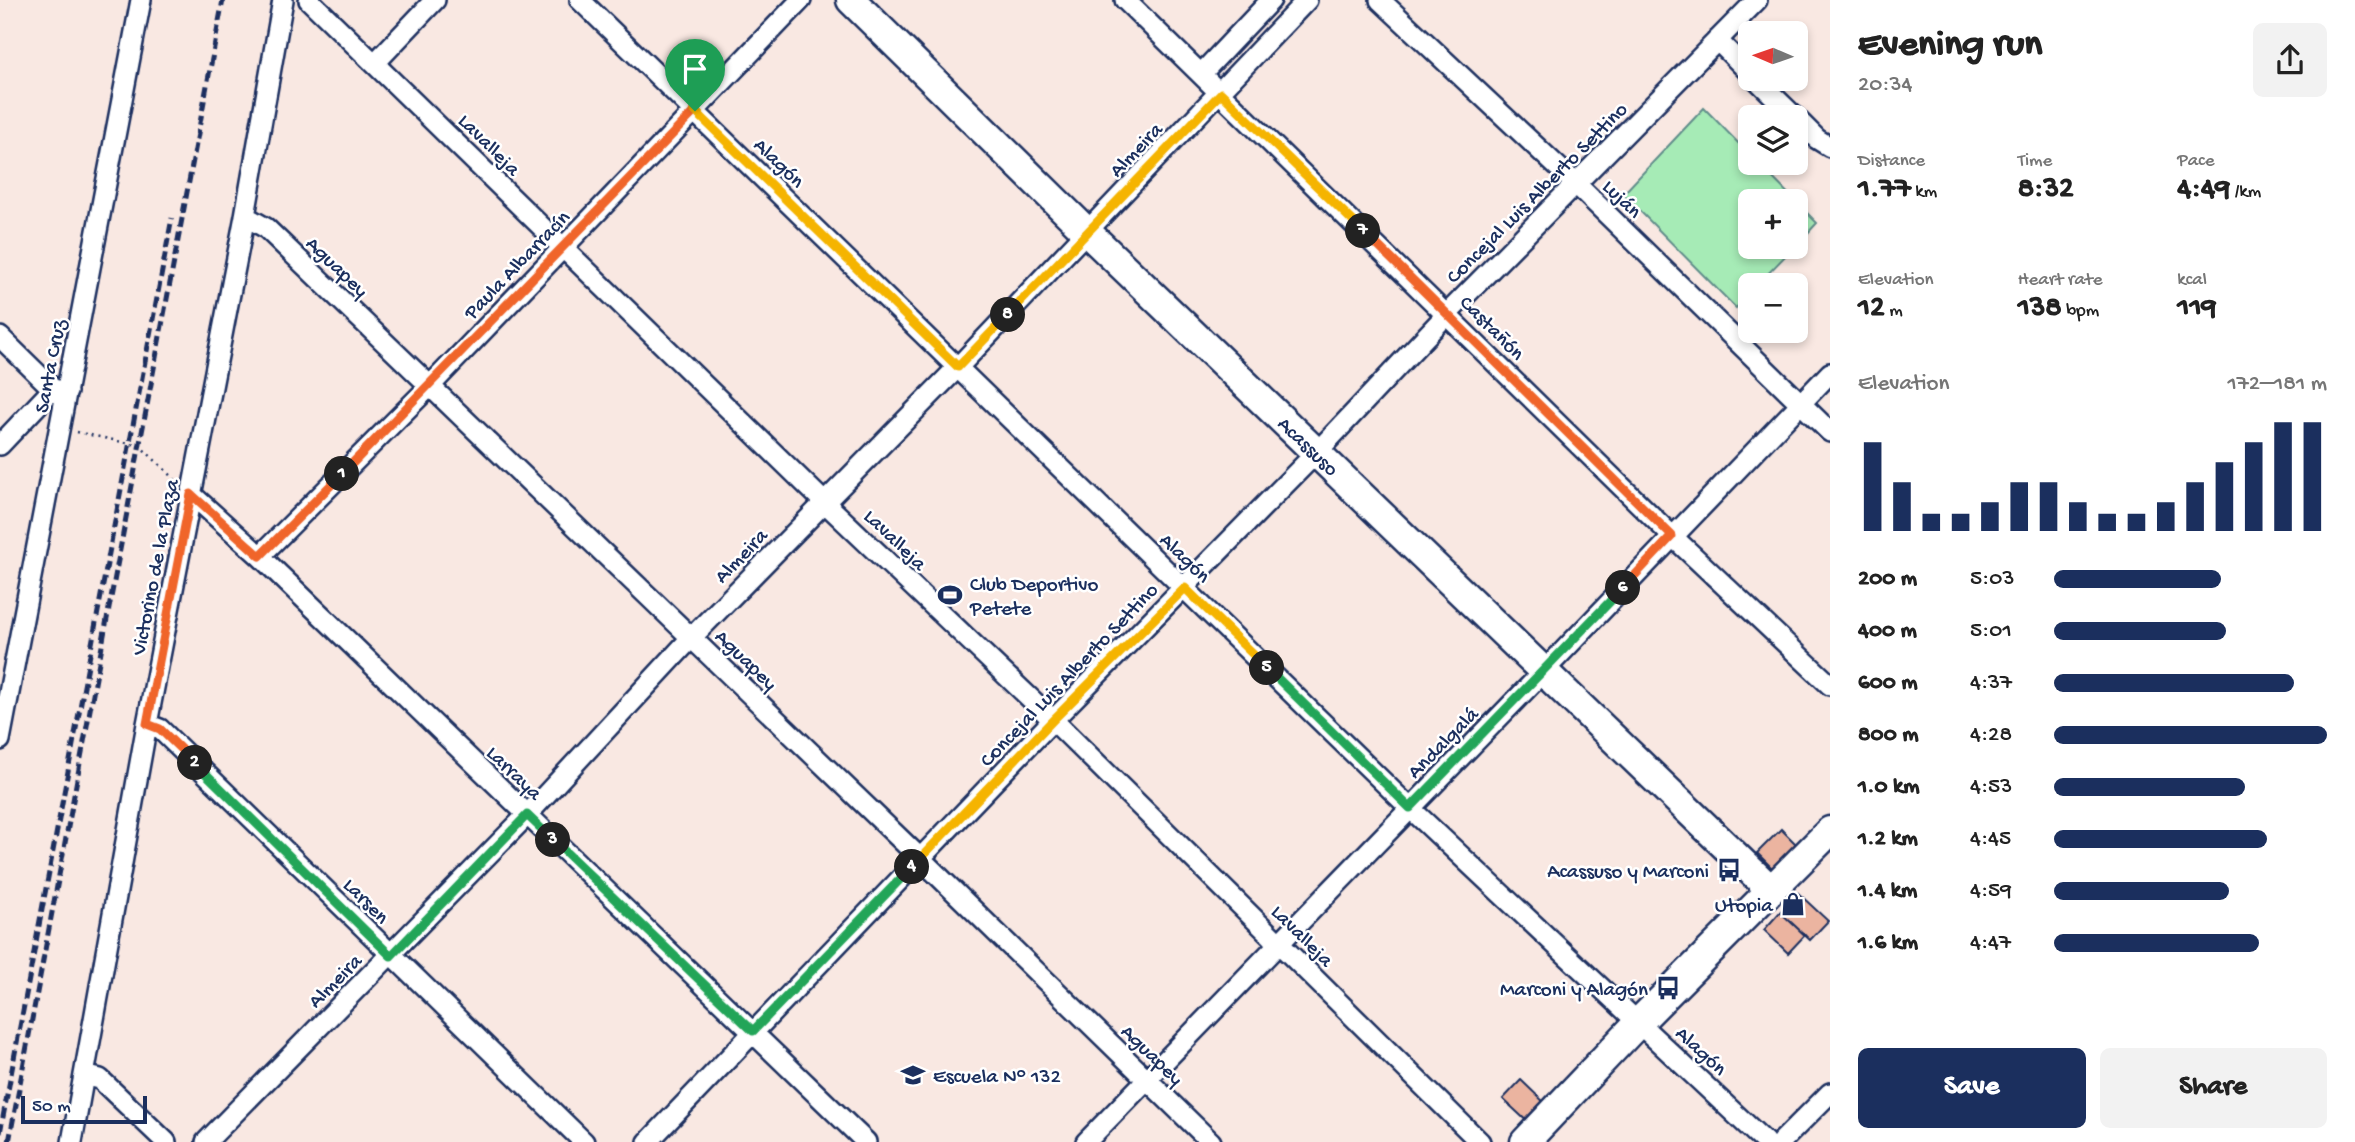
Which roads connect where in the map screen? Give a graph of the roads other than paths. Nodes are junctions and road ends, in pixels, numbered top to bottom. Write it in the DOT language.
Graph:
graph roads {
  1 [pos="141,0"];
  2 [pos="283,0"];
  3 [pos="309,0"];
  4 [pos="435,0"];
  5 [pos="580,0"];
  6 [pos="801,0"];
  7 [pos="850,0"];
  8 [pos="1125,0"];
  9 [pos="1270,0"];
  10 [pos="1307,0"];
  11 [pos="1380,0"];
  12 [pos="1756,0"];
  13 [pos="1717,40"];
  14 [pos="1738,61"];
  15 [pos="375,63"];
  16 [pos="1201,74"];
  17 [pos="1768,91"];
  18 [pos="1221,93"];
  19 [pos="1782,105"];
  20 [pos="695,111"];
  21 [pos="1808,130"];
  22 [pos="1830,147"];
  23 [pos="1576,184"];
  24 [pos="245,216"];
  25 [pos="1087,232"];
  26 [pos="562,248"];
  27 [pos="1447,314"];
  28 [pos="0,337"];
  29 [pos="958,367"];
  30 [pos="1830,373"];
  31 [pos="429,387"];
  32 [pos="60,391"];
  33 [pos="1801,403"];
  34 [pos="1830,432"];
  35 [pos="0,445"];
  36 [pos="1317,452"];
  37 [pos="191,494"];
  38 [pos="823,501"];
  39 [pos="1672,536"];
  40 [pos="260,556"];
  41 [pos="1185,588"];
  42 [pos="692,637"];
  43 [pos="1544,671"];
  44 [pos="6,673"];
  45 [pos="1830,685"];
  46 [pos="1053,720"];
  47 [pos="147,724"];
  48 [pos="0,740"];
  49 [pos="1410,808"];
  50 [pos="527,815"];
  51 [pos="1830,831"];
  52 [pos="921,859"];
  53 [pos="1770,889"];
  54 [pos="1279,943"];
  55 [pos="391,956"];
  56 [pos="1639,1022"];
  57 [pos="753,1031"];
  58 [pos="84,1075"];
  59 [pos="1147,1081"];
  60 [pos="1830,1093"];
  61 [pos="72,1142"];
  62 [pos="166,1142"];
  63 [pos="206,1142"];
  64 [pos="583,1142"];
  65 [pos="648,1142"];
  66 [pos="866,1142"];
  67 [pos="1086,1142"];
  68 [pos="1211,1142"];
  69 [pos="1480,1142"];
  70 [pos="1525,1142"];
  71 [pos="1765,1142"];
  72 [pos="1781,1142"];
  1 -- 32 [label="street, Santa Cruz"];
  2 -- 24 [label="street, Victorino de la Plaza"];
  3 -- 15 [label="street, Lavalleja"];
  4 -- 15 [label="street"];
  5 -- 20 [label="street, Alagón"];
  6 -- 20 [label="street, Paula Albarracín"];
  7 -- 25 [label="street, Acassuso"];
  8 -- 16 [label="street, Castañón"];
  9 -- 16 [label="street"];
  10 -- 18 [label="street, Almeira"];
  11 -- 23 [label="street, Luján"];
  12 -- 13 [label="street, Concejal Luis Alberto Settino"];
  13 -- 14 [label="street"];
  13 -- 23 [label="street, Concejal Luis Alberto Settino"];
  15 -- 26 [label="street, Lavalleja"];
  16 -- 18 [label="street, Castañón"];
  17 -- 19 [label="street"];
  18 -- 25 [label="street, Almeira"];
  18 -- 27 [label="street, Castañón"];
  20 -- 26 [label="street, Paula Albarracín"];
  20 -- 29 [label="street, Alagón"];
  21 -- 22 [label="street"];
  23 -- 27 [label="street, Concejal Luis Alberto Settino"];
  23 -- 33 [label="street, Luján"];
  24 -- 31 [label="street, Aguapey"];
  24 -- 37 [label="street, Victorino de la Plaza"];
  25 -- 29 [label="street, Almeira"];
  25 -- 36 [label="street, Acassuso"];
  26 -- 31 [label="street, Paula Albarracín"];
  26 -- 38 [label="street, Lavalleja"];
  27 -- 36 [label="street, Concejal Luis Alberto Settino"];
  27 -- 39 [label="street, Castañón"];
  28 -- 32 [label="street"];
  29 -- 38 [label="street, Almeira"];
  29 -- 41 [label="street, Alagón"];
  30 -- 33 [label="street, Andalgalá"];
  31 -- 40 [label="street, Paula Albarracín"];
  31 -- 42 [label="street, Aguapey"];
  32 -- 35 [label="street"];
  32 -- 44 [label="street, Santa Cruz"];
  33 -- 34 [label="street, Luján"];
  33 -- 39 [label="street, Andalgalá"];
  36 -- 41 [label="street, Concejal Luis Alberto Settino"];
  36 -- 43 [label="street, Acassuso"];
  37 -- 40 [label="street, Larraya"];
  37 -- 47 [label="street, Victorino de la Plaza"];
  38 -- 42 [label="street, Almeira"];
  38 -- 46 [label="street, Lavalleja"];
  39 -- 43 [label="street, Andalgalá"];
  39 -- 45 [label="street, Castañón"];
  40 -- 50 [label="street, Larraya"];
  41 -- 46 [label="street, Concejal Luis Alberto Settino"];
  41 -- 49 [label="street, Alagón"];
  42 -- 50 [label="street, Almeira"];
  42 -- 52 [label="street, Aguapey"];
  43 -- 49 [label="street, Andalgalá"];
  43 -- 53 [label="street, Acassuso"];
  44 -- 48 [label="street, Santa Cruz"];
  46 -- 52 [label="street, Concejal Luis Alberto Settino"];
  46 -- 54 [label="street, Lavalleja"];
  47 -- 55 [label="street, Larsen"];
  47 -- 58 [label="street, Victorino de la Plaza"];
  49 -- 54 [label="street, Andalgalá"];
  49 -- 56 [label="street, Alagón"];
  50 -- 55 [label="street, Almeira"];
  50 -- 57 [label="street, Larraya"];
  51 -- 53 [label="street"];
  52 -- 57 [label="street, Concejal Luis Alberto Settino"];
  52 -- 59 [label="street, Aguapey"];
  53 -- 56 [label="street"];
  54 -- 59 [label="street, Andalgalá"];
  54 -- 69 [label="street, Lavalleja"];
  55 -- 63 [label="street, Almeira"];
  55 -- 64 [label="street, Larsen"];
  56 -- 70 [label="street"];
  56 -- 71 [label="street, Alagón"];
  57 -- 65 [label="street, Concejal Luis Alberto Settino"];
  57 -- 66 [label="street, Larraya"];
  58 -- 61 [label="street, Victorino de la Plaza"];
  58 -- 62 [label="street"];
  59 -- 67 [label="street, Andalgalá"];
  59 -- 68 [label="street, Aguapey"];
  60 -- 72 [label="street"];
}
